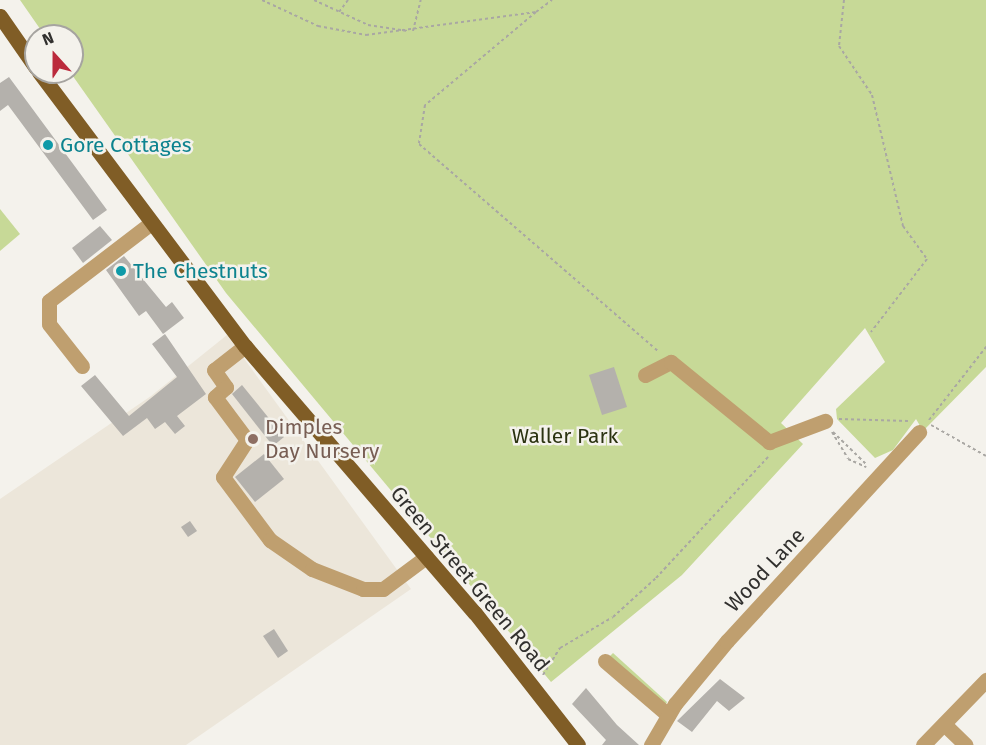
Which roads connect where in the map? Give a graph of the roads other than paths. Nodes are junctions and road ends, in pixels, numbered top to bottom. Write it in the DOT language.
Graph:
graph roads {
  1 [pos="0,16"];
  2 [pos="24,51"];
  3 [pos="48,84"];
  4 [pos="151,223"];
  5 [pos="245,346"];
  6 [pos="82,366"];
  7 [pos="645,375"];
  8 [pos="825,421"];
  9 [pos="921,425"];
  10 [pos="426,557"];
  11 [pos="605,662"];
  12 [pos="986,680"];
  13 [pos="668,716"];
  14 [pos="944,724"];
  15 [pos="579,745"];
  16 [pos="651,745"];
  17 [pos="923,745"];
  18 [pos="966,745"];
  1 -- 2 [label="main road"];
  3 -- 4 [label="main road, Green Street Green Road"];
  4 -- 5 [label="main road, Green Street Green Road"];
  4 -- 6 [label="street"];
  5 -- 10 [label="main road, Green Street Green Road"];
  5 -- 10 [label="street"];
  7 -- 8 [label="street"];
  9 -- 13 [label="street, Wood Lane"];
  10 -- 15 [label="main road, Green Street Green Road"];
  11 -- 13 [label="street"];
  12 -- 14 [label="street"];
  13 -- 16 [label="street, Wood Lane"];
  14 -- 17 [label="street"];
  14 -- 18 [label="street"];
}
